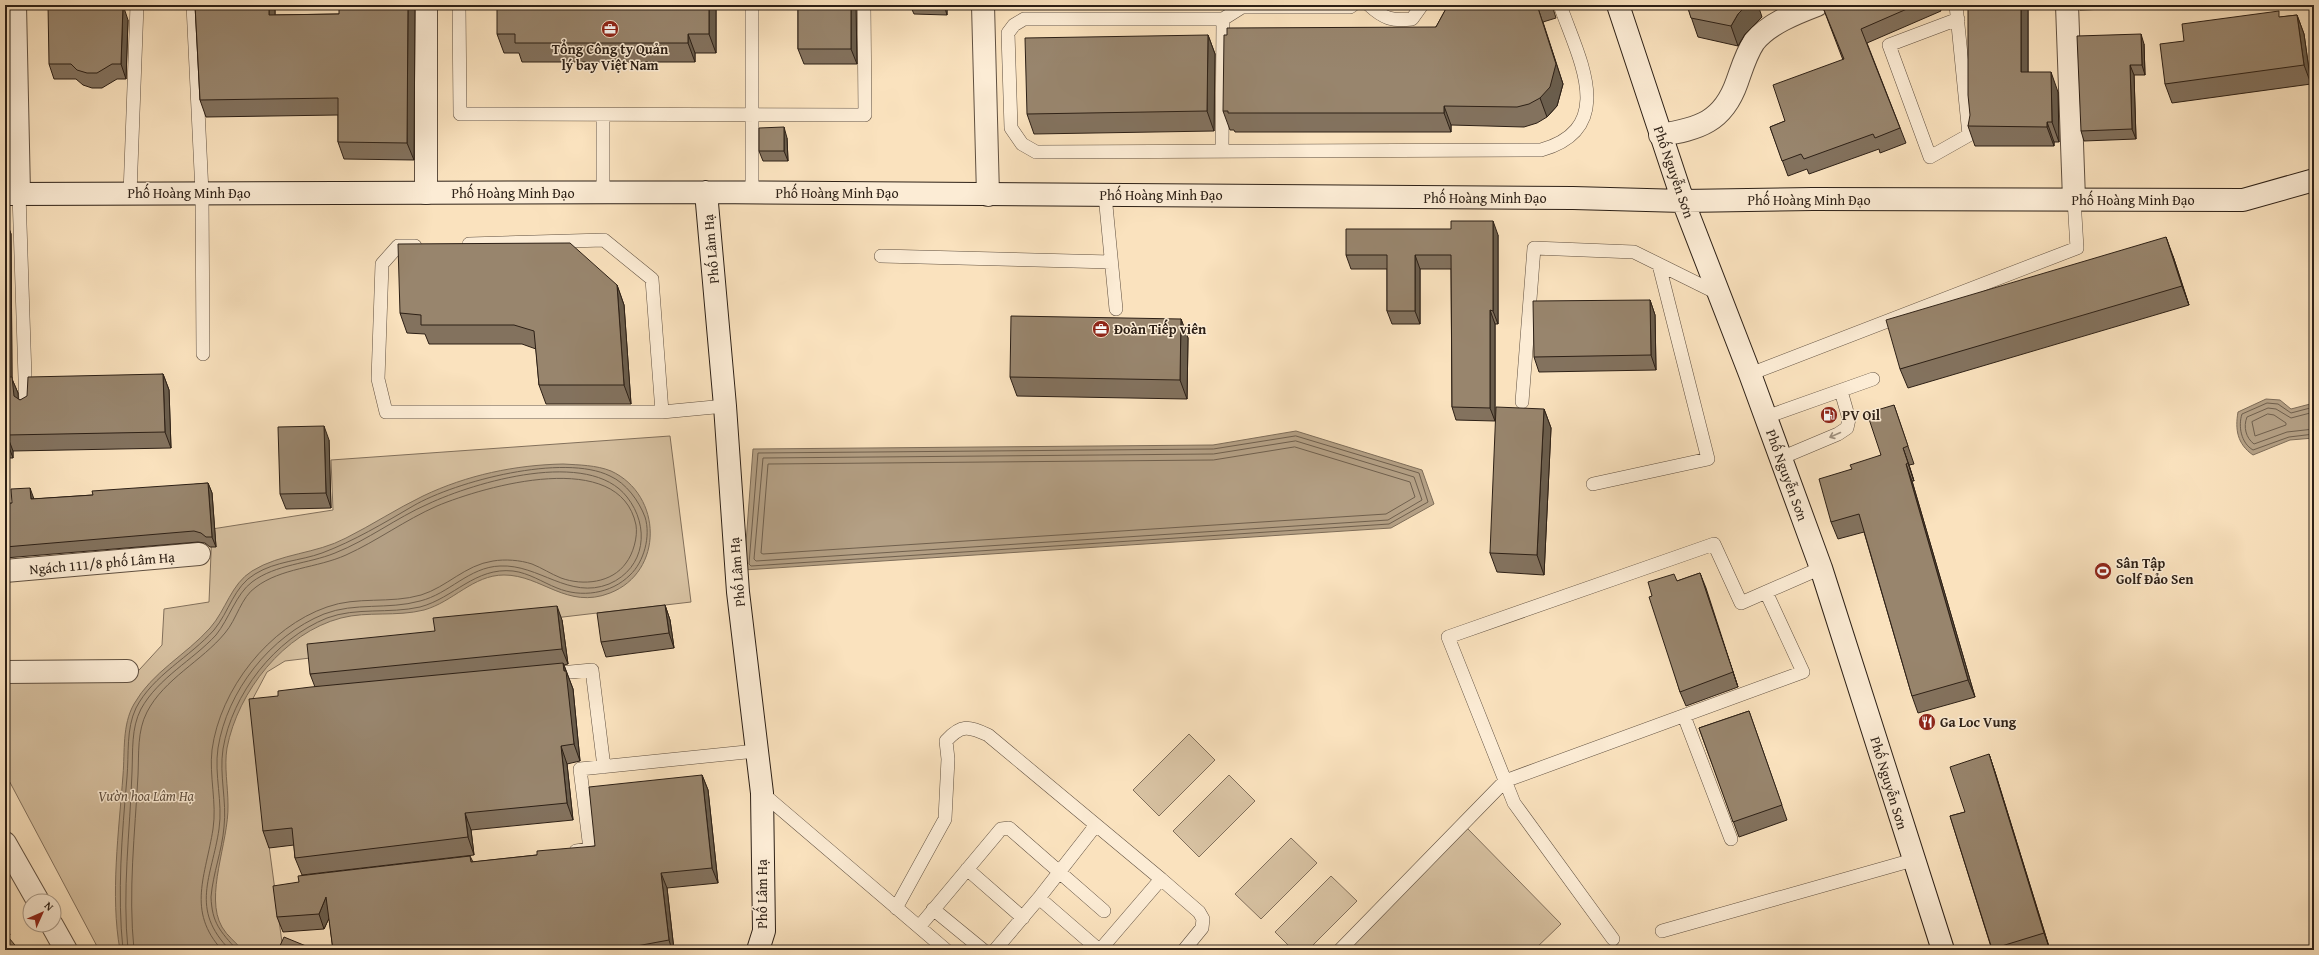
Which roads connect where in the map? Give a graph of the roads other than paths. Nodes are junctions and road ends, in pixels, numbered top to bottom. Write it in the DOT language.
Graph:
graph roads {
  1 [pos="15,5"];
  2 [pos="137,5"];
  3 [pos="193,5"];
  4 [pos="426,5"];
  5 [pos="459,5"];
  6 [pos="752,5"];
  7 [pos="864,5"];
  8 [pos="983,5"];
  9 [pos="1354,5"];
  10 [pos="1369,5"];
  11 [pos="1422,5"];
  12 [pos="1560,5"];
  13 [pos="1618,5"];
  14 [pos="1817,5"];
  15 [pos="1956,5"];
  16 [pos="2067,5"];
  17 [pos="1242,6"];
  18 [pos="1222,19"];
  19 [pos="1958,19"];
  20 [pos="603,115"];
  21 [pos="752,115"];
  22 [pos="1660,135"];
  23 [pos="1222,150"];
  24 [pos="2314,180"];
  25 [pos="706,192"];
  26 [pos="202,193"];
  27 [pos="426,193"];
  28 [pos="603,193"];
  29 [pos="752,193"];
  30 [pos="12,194"];
  31 [pos="130,194"];
  32 [pos="988,195"];
  33 [pos="1105,195"];
  34 [pos="2074,199"];
  35 [pos="1683,201"];
  36 [pos="453,244"];
  37 [pos="430,245"];
  38 [pos="881,256"];
  39 [pos="1111,262"];
  40 [pos="1659,265"];
  41 [pos="1719,294"];
  42 [pos="1116,309"];
  43 [pos="203,354"];
  44 [pos="1750,374"];
  45 [pos="1873,380"];
  46 [pos="1840,391"];
  47 [pos="1522,402"];
  48 [pos="725,406"];
  49 [pos="26,408"];
  50 [pos="662,412"];
  51 [pos="1766,417"];
  52 [pos="1781,458"];
  53 [pos="1593,484"];
  54 [pos="199,554"];
  55 [pos="1821,568"];
  56 [pos="5,571"];
  57 [pos="1766,592"];
  58 [pos="128,671"];
  59 [pos="5,672"];
  60 [pos="536,675"];
  61 [pos="1684,716"];
  62 [pos="756,751"];
  63 [pos="604,767"];
  64 [pos="1505,782"];
  65 [pos="762,793"];
  66 [pos="1096,825"];
  67 [pos="1731,839"];
  68 [pos="5,843"];
  69 [pos="567,852"];
  70 [pos="1913,860"];
  71 [pos="967,869"];
  72 [pos="1059,872"];
  73 [pos="1161,879"];
  74 [pos="33,893"];
  75 [pos="1039,898"];
  76 [pos="896,908"];
  77 [pos="933,909"];
  78 [pos="1104,911"];
  79 [pos="1023,918"];
  80 [pos="919,927"];
  81 [pos="1662,931"];
  82 [pos="56,933"];
  83 [pos="1613,939"];
  84 [pos="66,950"];
  85 [pos="758,950"];
  86 [pos="946,950"];
  87 [pos="983,950"];
  88 [pos="995,950"];
  89 [pos="1099,950"];
  90 [pos="1184,950"];
  91 [pos="1340,950"];
  92 [pos="1943,950"];
  1 -- 30 [label="street"];
  2 -- 31 [label="lane"];
  3 -- 26 [label="lane"];
  4 -- 27 [label="street"];
  5 -- 20 [label="lane"];
  6 -- 21 [label="lane"];
  7 -- 21 [label="lane"];
  8 -- 32 [label="street"];
  9 -- 17 [label="lane"];
  10 -- 11 [label="lane"];
  12 -- 23 [label="lane"];
  13 -- 22 [label="street, Phố Nguyễn Sơn"];
  14 -- 22 [label="street"];
  15 -- 19 [label="lane"];
  16 -- 34 [label="street"];
  17 -- 18 [label="lane"];
  18 -- 23 [label="lane"];
  18 -- 23 [label="lane"];
  19 -- 19 [label="lane"];
  20 -- 21 [label="lane"];
  20 -- 28 [label="lane"];
  21 -- 29 [label="lane"];
  22 -- 35 [label="street, Phố Nguyễn Sơn"];
  24 -- 34 [label="street, Phố Hoàng Minh Đạo"];
  25 -- 28 [label="street, Phố Hoàng Minh Đạo"];
  25 -- 29 [label="street, Phố Hoàng Minh Đạo"];
  25 -- 48 [label="street, Phố Lâm Hạ"];
  26 -- 27 [label="street, Phố Hoàng Minh Đạo"];
  26 -- 31 [label="street, Phố Hoàng Minh Đạo"];
  26 -- 43 [label="lane"];
  27 -- 28 [label="street, Phố Hoàng Minh Đạo"];
  29 -- 32 [label="street, Phố Hoàng Minh Đạo"];
  30 -- 31 [label="street, Phố Hoàng Minh Đạo"];
  30 -- 49 [label="lane"];
  32 -- 33 [label="street, Phố Hoàng Minh Đạo"];
  33 -- 35 [label="street, Phố Hoàng Minh Đạo"];
  33 -- 39 [label="lane"];
  34 -- 35 [label="street, Phố Hoàng Minh Đạo"];
  34 -- 44 [label="lane"];
  35 -- 41 [label="street, Phố Nguyễn Sơn"];
  36 -- 50 [label="lane"];
  37 -- 50 [label="lane"];
  38 -- 39 [label="lane"];
  39 -- 42 [label="lane"];
  40 -- 41 [label="lane"];
  40 -- 47 [label="lane"];
  40 -- 53 [label="lane"];
  41 -- 44 [label="street, Phố Nguyễn Sơn"];
  44 -- 51 [label="street, Phố Nguyễn Sơn"];
  45 -- 46 [label="lane"];
  46 -- 51 [label="lane"];
  46 -- 52 [label="lane, one-way"];
  48 -- 50 [label="lane"];
  48 -- 62 [label="street, Phố Lâm Hạ"];
  51 -- 52 [label="street, Phố Nguyễn Sơn"];
  52 -- 55 [label="street, Phố Nguyễn Sơn"];
  54 -- 56 [label="street, Ngách 111/8 phố Lâm Hạ"];
  55 -- 57 [label="lane"];
  55 -- 70 [label="street, Phố Nguyễn Sơn"];
  57 -- 61 [label="lane"];
  57 -- 64 [label="lane"];
  58 -- 59 [label="street"];
  60 -- 63 [label="lane"];
  61 -- 64 [label="lane"];
  61 -- 67 [label="lane"];
  62 -- 63 [label="lane"];
  62 -- 65 [label="street, Phố Lâm Hạ"];
  63 -- 69 [label="lane"];
  64 -- 83 [label="lane"];
  64 -- 91 [label="lane"];
  65 -- 76 [label="lane"];
  65 -- 85 [label="street, Phố Lâm Hạ"];
  66 -- 72 [label="lane"];
  66 -- 73 [label="lane"];
  66 -- 76 [label="lane"];
  68 -- 74 [label="street"];
  70 -- 81 [label="lane"];
  70 -- 92 [label="street, Phố Nguyễn Sơn"];
  71 -- 72 [label="lane"];
  71 -- 77 [label="lane"];
  71 -- 79 [label="lane"];
  72 -- 75 [label="lane"];
  72 -- 78 [label="lane"];
  73 -- 89 [label="lane"];
  73 -- 90 [label="lane"];
  75 -- 79 [label="lane"];
  75 -- 89 [label="lane"];
  76 -- 80 [label="lane"];
  77 -- 80 [label="lane"];
  77 -- 87 [label="lane"];
  79 -- 88 [label="lane"];
  80 -- 86 [label="lane"];
  82 -- 84 [label="street"];
}
